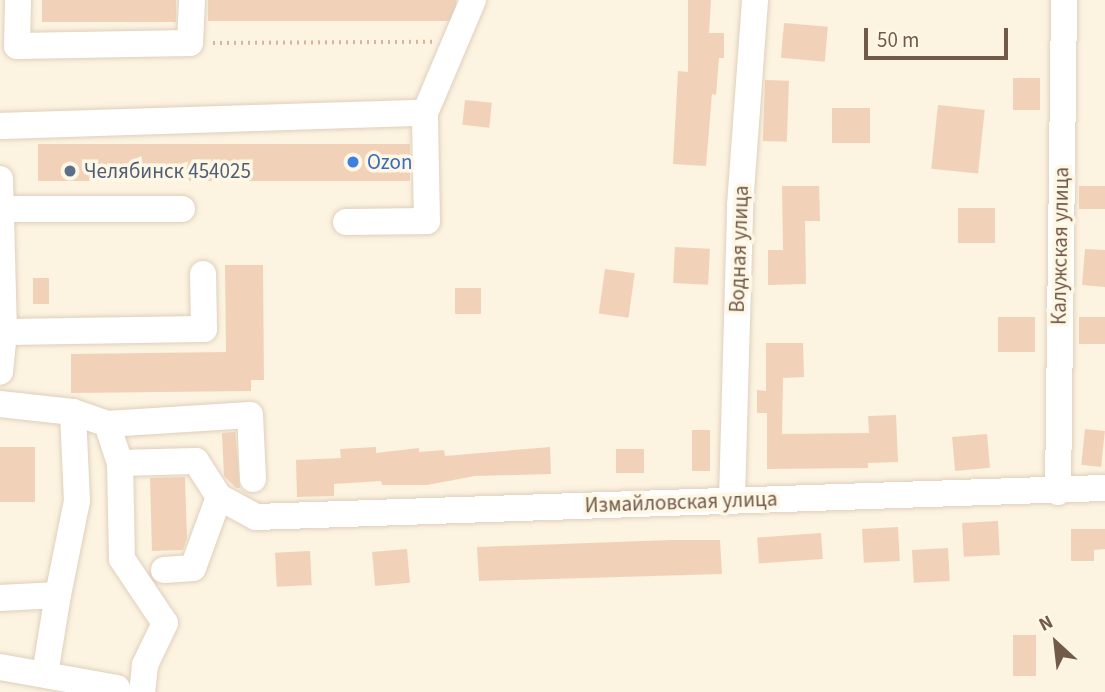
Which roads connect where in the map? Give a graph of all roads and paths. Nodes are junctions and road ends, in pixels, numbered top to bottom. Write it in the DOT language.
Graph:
graph roads {
  1 [pos="18,0"];
  2 [pos="192,0"];
  3 [pos="473,0"];
  4 [pos="755,0"];
  5 [pos="1064,0"];
  6 [pos="457,42"];
  7 [pos="190,43"];
  8 [pos="425,113"];
  9 [pos="0,126"];
  10 [pos="0,178"];
  11 [pos="1,209"];
  12 [pos="182,209"];
  13 [pos="346,222"];
  14 [pos="203,274"];
  15 [pos="4,332"];
  16 [pos="0,372"];
  17 [pos="0,404"];
  18 [pos="73,412"];
  19 [pos="107,424"];
  20 [pos="120,463"];
  21 [pos="253,479"];
  22 [pos="1105,488"];
  23 [pos="1058,492"];
  24 [pos="219,497"];
  25 [pos="732,499"];
  26 [pos="164,570"];
  27 [pos="58,596"];
  28 [pos="0,598"];
  29 [pos="0,667"];
  30 [pos="45,674"];
  31 [pos="130,690"];
  1 -- 7 [label="street"];
  2 -- 7 [label="street"];
  3 -- 6 [label="street"];
  4 -- 25 [label="street, Водная улица"];
  5 -- 23 [label="street, Калужская улица"];
  6 -- 7 [label="path"];
  6 -- 8 [label="street"];
  8 -- 9 [label="street"];
  8 -- 13 [label="street"];
  10 -- 11 [label="street"];
  11 -- 12 [label="street"];
  11 -- 15 [label="street"];
  14 -- 15 [label="street"];
  15 -- 16 [label="street"];
  17 -- 18 [label="street"];
  18 -- 19 [label="street"];
  18 -- 27 [label="street"];
  19 -- 20 [label="street"];
  19 -- 21 [label="street"];
  20 -- 24 [label="street"];
  20 -- 31 [label="street"];
  22 -- 23 [label="street, Измайловская улица"];
  23 -- 25 [label="street, Измайловская улица"];
  24 -- 25 [label="street, Измайловская улица"];
  24 -- 26 [label="street"];
  27 -- 28 [label="street"];
  27 -- 30 [label="street"];
  29 -- 30 [label="street"];
  30 -- 31 [label="street"];
}
